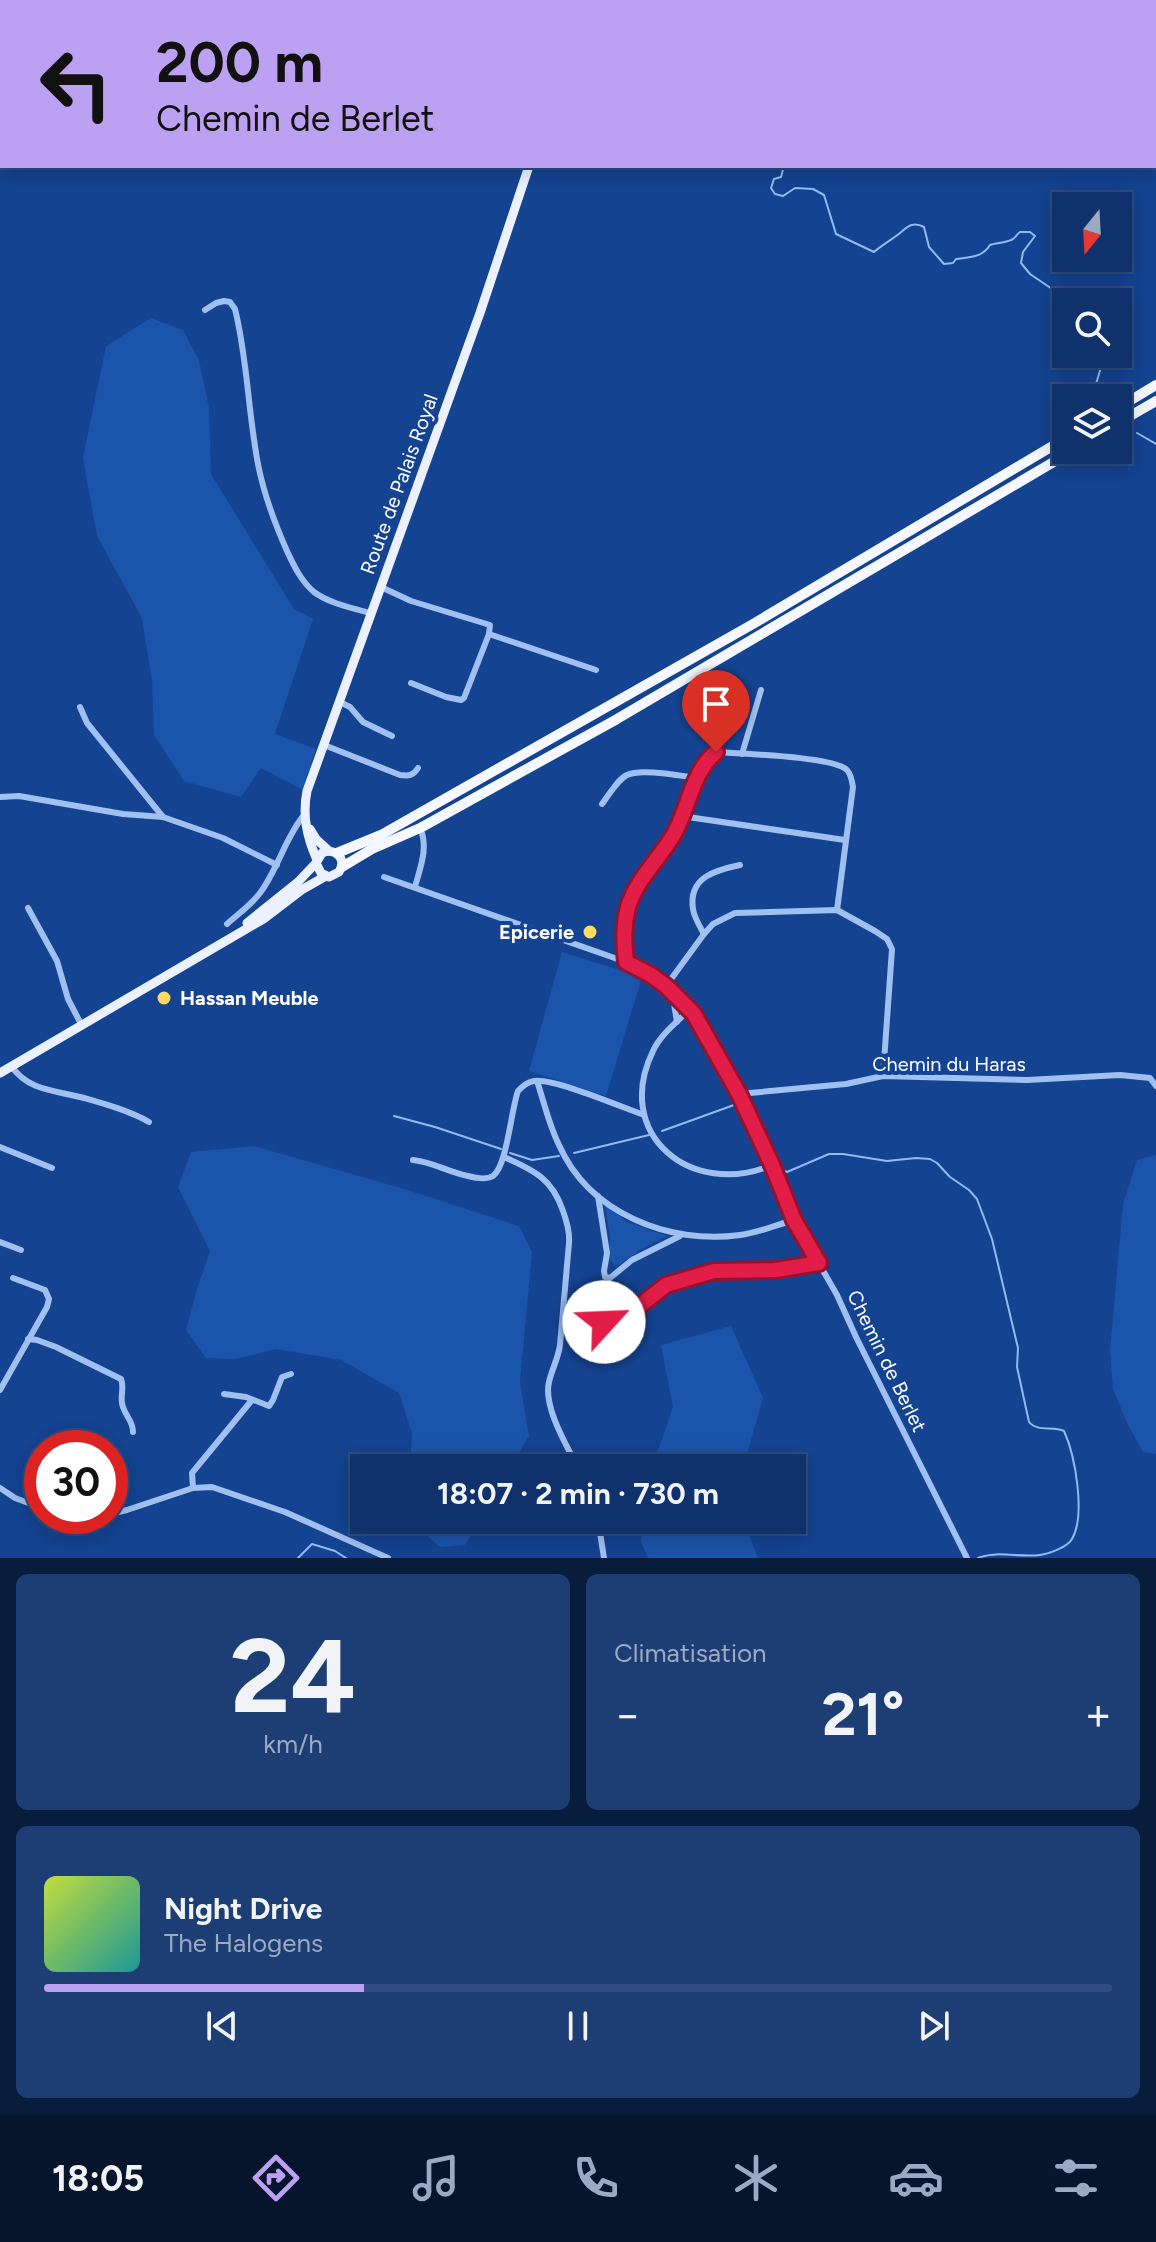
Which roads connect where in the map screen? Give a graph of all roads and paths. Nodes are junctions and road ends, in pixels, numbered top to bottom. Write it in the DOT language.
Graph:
graph roads {
  1 [pos="374,0"];
  2 [pos="405,0"];
  3 [pos="528,168"];
  4 [pos="205,310"];
  5 [pos="1156,385"];
  6 [pos="1132,400"];
  7 [pos="1156,401"];
  8 [pos="1132,415"];
  9 [pos="1052,446"];
  10 [pos="1052,463"];
  11 [pos="381,587"];
  12 [pos="372,614"];
  13 [pos="489,634"];
  14 [pos="596,670"];
  15 [pos="411,683"];
  16 [pos="761,690"];
  17 [pos="340,702"];
  18 [pos="80,707"];
  19 [pos="392,736"];
  20 [pos="324,745"];
  21 [pos="742,754"];
  22 [pos="418,768"];
  23 [pos="698,778"];
  24 [pos="0,797"];
  25 [pos="602,804"];
  26 [pos="304,815"];
  27 [pos="681,816"];
  28 [pos="163,817"];
  29 [pos="420,828"];
  30 [pos="385,833"];
  31 [pos="845,840"];
  32 [pos="332,852"];
  33 [pos="316,862"];
  34 [pos="277,865"];
  35 [pos="740,865"];
  36 [pos="342,867"];
  37 [pos="326,876"];
  38 [pos="384,877"];
  39 [pos="415,887"];
  40 [pos="28,908"];
  41 [pos="837,910"];
  42 [pos="227,924"];
  43 [pos="704,934"];
  44 [pos="232,936"];
  45 [pos="626,962"];
  46 [pos="669,989"];
  47 [pos="690,1009"];
  48 [pos="677,1022"];
  49 [pos="81,1024"];
  50 [pos="11,1066"];
  51 [pos="0,1073"];
  52 [pos="883,1076"];
  53 [pos="537,1081"];
  54 [pos="1156,1086"];
  55 [pos="739,1094"];
  56 [pos="644,1115"];
  57 [pos="149,1122"];
  58 [pos="0,1147"];
  59 [pos="504,1157"];
  60 [pos="413,1160"];
  61 [pos="772,1165"];
  62 [pos="52,1168"];
  63 [pos="597,1195"];
  64 [pos="794,1220"];
  65 [pos="683,1234"];
  66 [pos="0,1242"];
  67 [pos="21,1250"];
  68 [pos="819,1263"];
  69 [pos="13,1278"];
  70 [pos="562,1327"];
  71 [pos="28,1339"];
  72 [pos="291,1374"];
  73 [pos="0,1390"];
  74 [pos="224,1394"];
  75 [pos="252,1400"];
  76 [pos="133,1432"];
  77 [pos="571,1454"];
  78 [pos="0,1488"];
  79 [pos="193,1488"];
  80 [pos="24,1501"];
  81 [pos="128,1510"];
  82 [pos="600,1534"];
  83 [pos="388,1558"];
  84 [pos="604,1558"];
  85 [pos="967,1558"];
  1 -- 2 [label="street"];
  3 -- 11 [label="main road, Route de Palais Royal"];
  4 -- 12 [label="street"];
  5 -- 6 [label="highway"];
  7 -- 8 [label="highway"];
  9 -- 30 [label="highway"];
  10 -- 29 [label="highway"];
  11 -- 12 [label="main road, Route de Palais Royal"];
  11 -- 13 [label="street"];
  12 -- 17 [label="main road, Route de Palais Royal"];
  13 -- 14 [label="street"];
  13 -- 15 [label="street"];
  16 -- 21 [label="street"];
  17 -- 19 [label="street"];
  17 -- 20 [label="main road, Route de Palais Royal"];
  18 -- 28 [label="street"];
  20 -- 22 [label="street"];
  20 -- 26 [label="main road, Route de Palais Royal"];
  21 -- 23 [label="street"];
  21 -- 31 [label="street"];
  23 -- 25 [label="street"];
  23 -- 27 [label="street"];
  24 -- 28 [label="street"];
  26 -- 32 [label="main road"];
  26 -- 33 [label="main road, Route de Palais Royal"];
  26 -- 34 [label="street"];
  27 -- 31 [label="street"];
  27 -- 45 [label="street"];
  28 -- 34 [label="street"];
  29 -- 30 [label="highway"];
  29 -- 36 [label="highway"];
  29 -- 39 [label="street"];
  30 -- 32 [label="highway"];
  31 -- 41 [label="street"];
  32 -- 33 [label="main road"];
  32 -- 36 [label="main road"];
  33 -- 37 [label="main road"];
  33 -- 44 [label="main road"];
  34 -- 42 [label="street"];
  35 -- 43 [label="street"];
  36 -- 37 [label="main road"];
  37 -- 44 [label="main road"];
  38 -- 39 [label="street, Chemin de Berlet"];
  39 -- 45 [label="street, Chemin de Berlet"];
  40 -- 49 [label="street"];
  41 -- 43 [label="street"];
  41 -- 52 [label="street"];
  43 -- 46 [label="street"];
  44 -- 49 [label="main road"];
  45 -- 46 [label="street, Chemin de Berlet"];
  46 -- 47 [label="street, Chemin de Berlet"];
  46 -- 48 [label="street"];
  47 -- 48 [label="street"];
  47 -- 55 [label="street, Chemin de Berlet"];
  48 -- 56 [label="street"];
  49 -- 50 [label="main road"];
  50 -- 51 [label="main road"];
  50 -- 57 [label="street"];
  52 -- 54 [label="street, Chemin du Haras"];
  52 -- 55 [label="street, Chemin du Haras"];
  53 -- 56 [label="street"];
  53 -- 59 [label="street"];
  53 -- 63 [label="street"];
  55 -- 61 [label="street, Chemin de Berlet"];
  56 -- 61 [label="street"];
  58 -- 62 [label="street"];
  59 -- 60 [label="street"];
  59 -- 70 [label="street"];
  61 -- 64 [label="street, Chemin de Berlet"];
  63 -- 65 [label="street"];
  63 -- 65 [label="street"];
  64 -- 65 [label="street"];
  64 -- 68 [label="street, Chemin de Berlet"];
  66 -- 67 [label="street"];
  68 -- 70 [label="street"];
  68 -- 85 [label="street, Chemin de Berlet"];
  69 -- 71 [label="street"];
  70 -- 77 [label="street"];
  71 -- 73 [label="street"];
  71 -- 76 [label="street"];
  72 -- 75 [label="street"];
  74 -- 75 [label="street"];
  75 -- 79 [label="street"];
  78 -- 80 [label="street"];
  79 -- 81 [label="street"];
  79 -- 83 [label="street"];
  82 -- 84 [label="street"];
}
